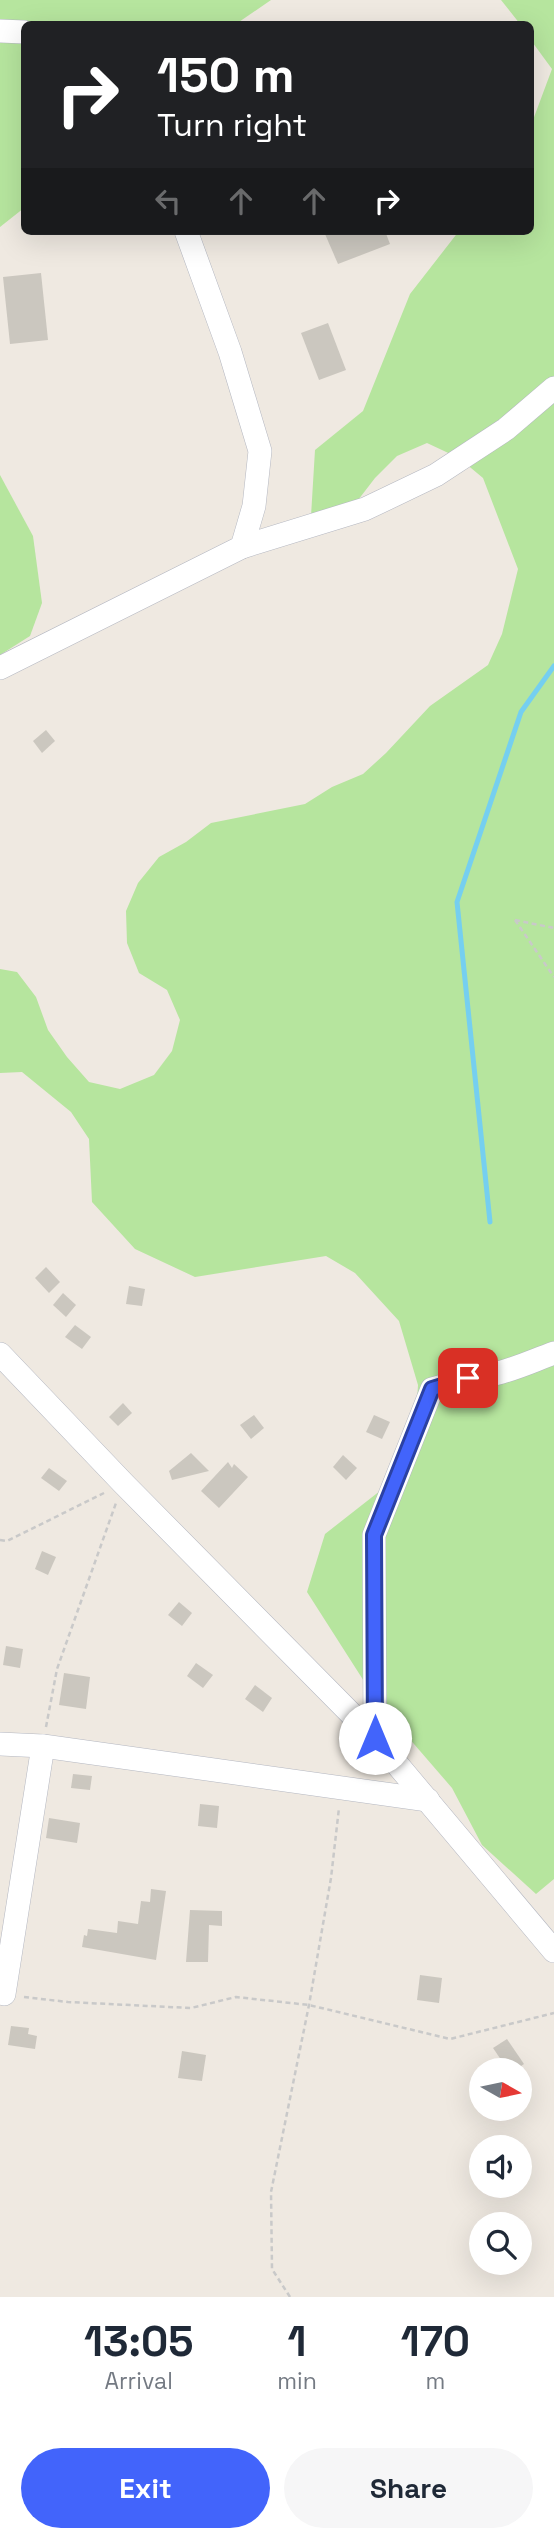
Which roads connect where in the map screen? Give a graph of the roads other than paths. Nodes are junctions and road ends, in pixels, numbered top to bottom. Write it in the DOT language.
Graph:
graph roads {
  1 [pos="0,31"];
  2 [pos="21,32"];
  3 [pos="187,235"];
  4 [pos="554,388"];
  5 [pos="242,547"];
  6 [pos="0,668"];
  7 [pos="554,1353"];
  8 [pos="0,1354"];
  9 [pos="375,1738"];
  10 [pos="0,1744"];
  11 [pos="43,1746"];
  12 [pos="428,1800"];
  13 [pos="554,1951"];
  14 [pos="4,1994"];
  1 -- 2 [label="street"];
  3 -- 5 [label="street"];
  4 -- 5 [label="street"];
  5 -- 6 [label="street"];
  7 -- 9 [label="street"];
  8 -- 9 [label="street"];
  9 -- 12 [label="street"];
  10 -- 11 [label="street"];
  11 -- 12 [label="street"];
  11 -- 14 [label="street"];
  12 -- 13 [label="street"];
}
